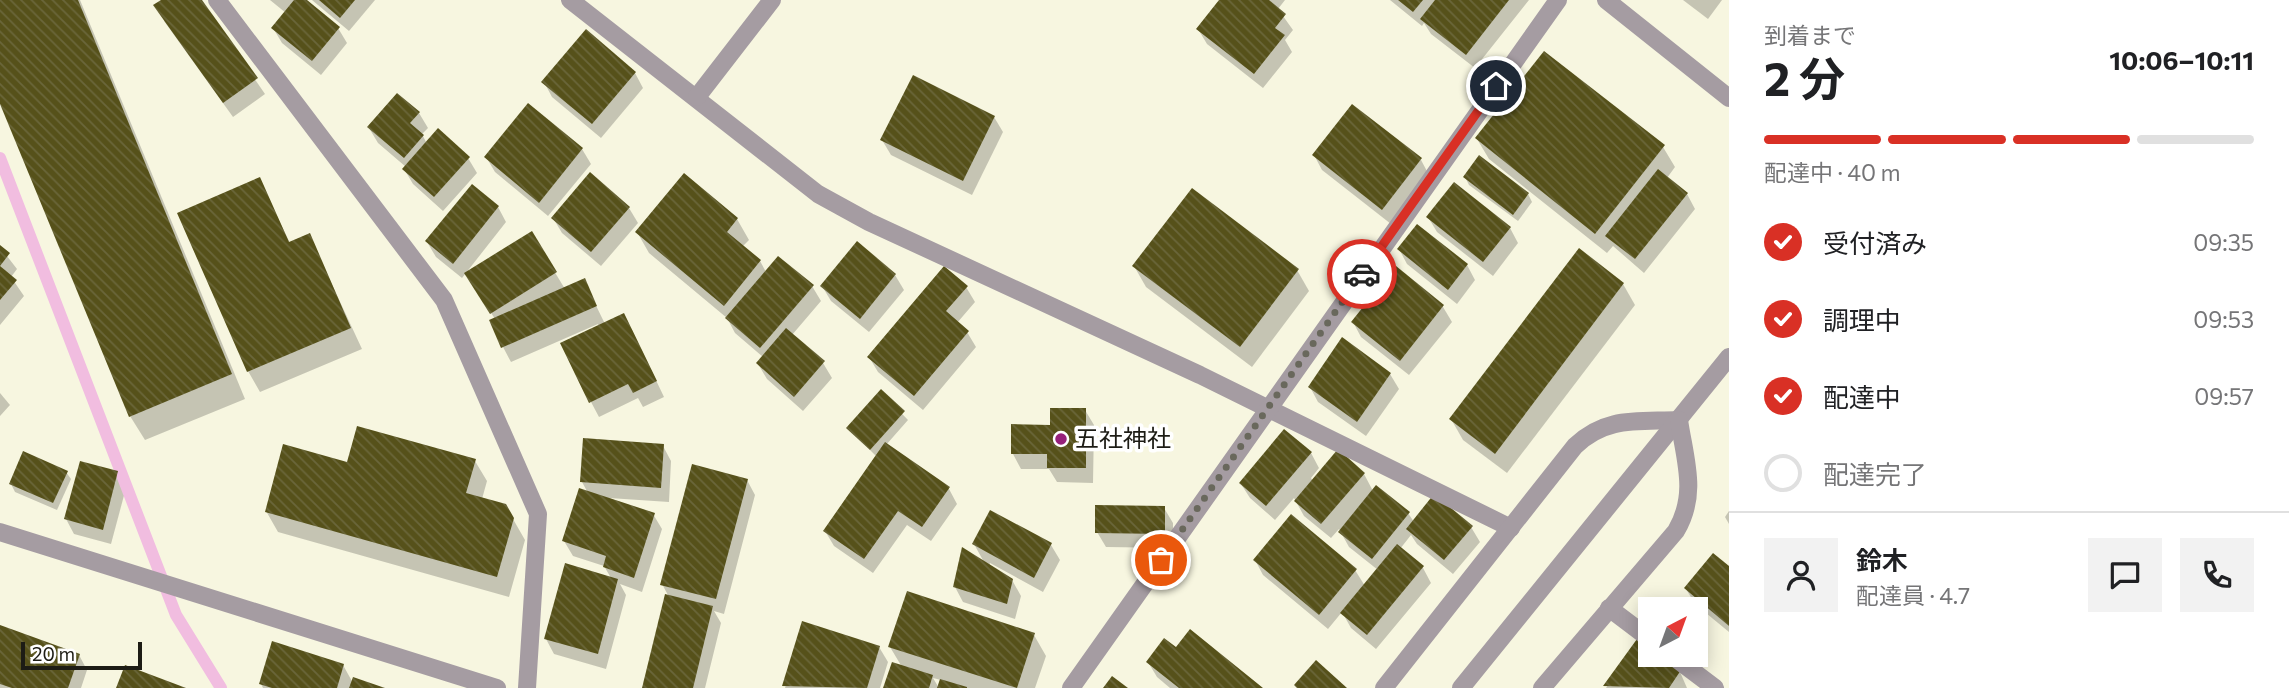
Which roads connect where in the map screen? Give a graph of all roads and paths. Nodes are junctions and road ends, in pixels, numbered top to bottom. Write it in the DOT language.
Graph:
graph roads {
  1 [pos="217,0"];
  2 [pos="570,0"];
  3 [pos="772,0"];
  4 [pos="1558,0"];
  5 [pos="1606,0"];
  6 [pos="697,97"];
  7 [pos="1729,98"];
  8 [pos="1729,358"];
  9 [pos="1267,410"];
  10 [pos="1679,420"];
  11 [pos="1511,528"];
  12 [pos="0,532"];
  13 [pos="1609,608"];
  14 [pos="1638,630"];
  15 [pos="1687,667"];
  16 [pos="497,688"];
  17 [pos="527,688"];
  18 [pos="1071,688"];
  19 [pos="1384,688"];
  20 [pos="1461,688"];
  21 [pos="1542,688"];
  22 [pos="1715,688"];
  1 -- 17 [label="street"];
  2 -- 6 [label="street"];
  3 -- 6 [label="street"];
  4 -- 9 [label="street"];
  5 -- 7 [label="street"];
  6 -- 9 [label="street"];
  8 -- 10 [label="street"];
  9 -- 11 [label="street"];
  9 -- 18 [label="street"];
  10 -- 11 [label="street"];
  10 -- 13 [label="street"];
  10 -- 20 [label="street"];
  11 -- 19 [label="street"];
  12 -- 16 [label="street"];
  13 -- 14 [label="street"];
  13 -- 21 [label="street"];
  15 -- 22 [label="street"];
}
